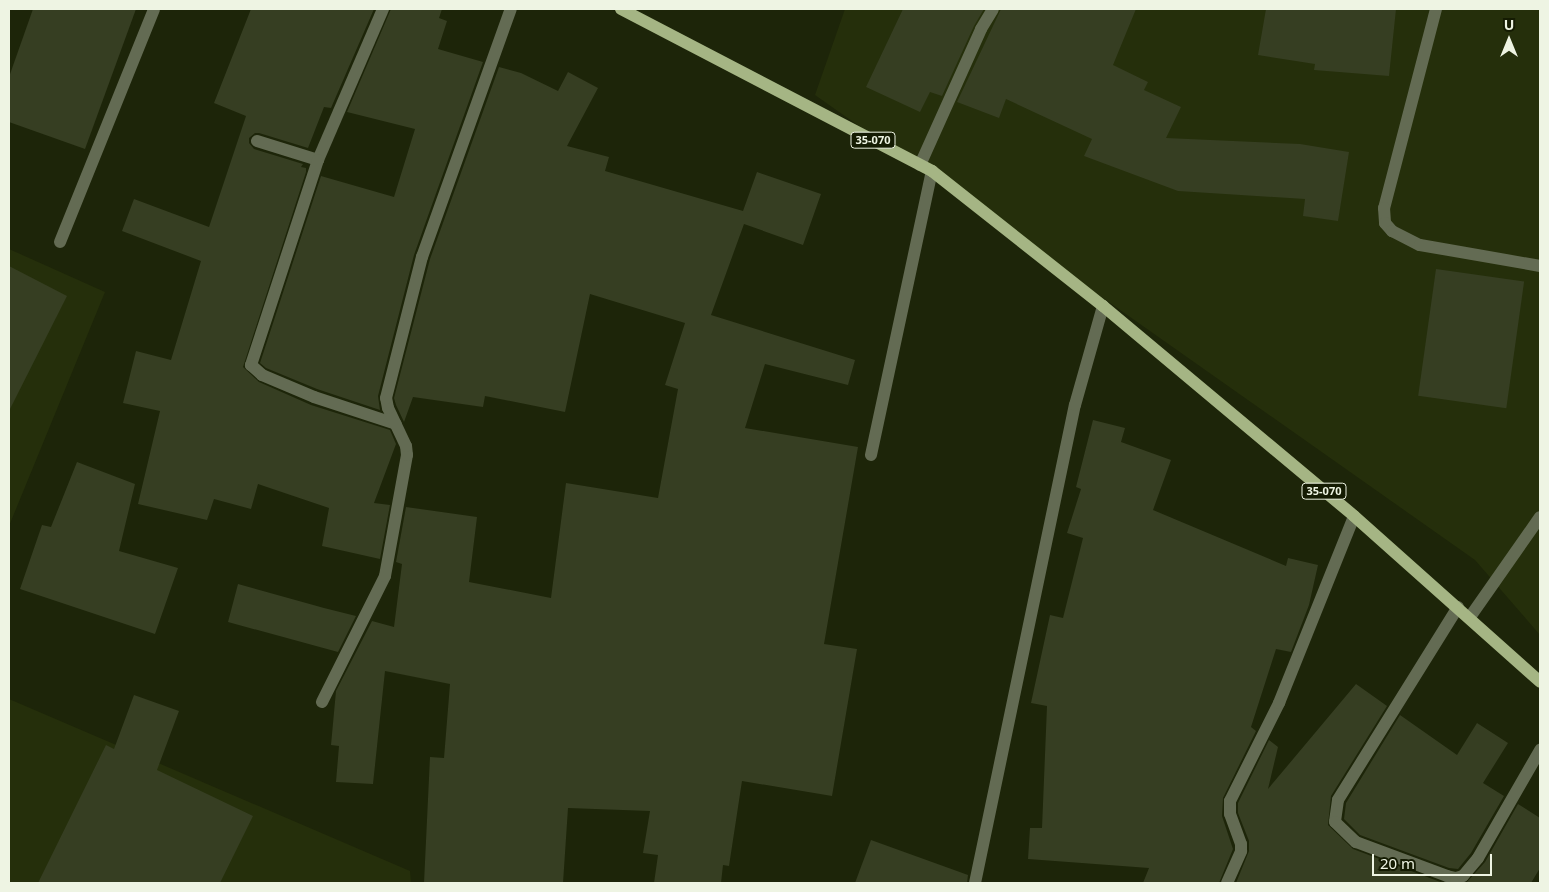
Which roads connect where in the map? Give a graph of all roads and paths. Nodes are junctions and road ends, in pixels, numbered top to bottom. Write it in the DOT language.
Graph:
graph roads {
  1 [pos="154,9"];
  2 [pos="383,9"];
  3 [pos="511,9"];
  4 [pos="621,9"];
  5 [pos="993,9"];
  6 [pos="1436,9"];
  7 [pos="257,141"];
  8 [pos="318,160"];
  9 [pos="920,165"];
  10 [pos="932,171"];
  11 [pos="60,242"];
  12 [pos="1540,266"];
  13 [pos="1103,306"];
  14 [pos="396,424"];
  15 [pos="871,455"];
  16 [pos="1354,516"];
  17 [pos="1540,517"];
  18 [pos="1458,608"];
  19 [pos="1470,617"];
  20 [pos="1540,682"];
  21 [pos="322,702"];
  22 [pos="1540,750"];
  23 [pos="975,883"];
  24 [pos="1227,883"];
  1 -- 11 [label="street"];
  2 -- 8 [label="street"];
  3 -- 14 [label="street"];
  4 -- 9 [label="main road, 35-070"];
  5 -- 9 [label="street"];
  6 -- 12 [label="street"];
  7 -- 8 [label="street"];
  8 -- 14 [label="street"];
  9 -- 10 [label="main road, 35-070"];
  10 -- 13 [label="main road, 35-070"];
  10 -- 15 [label="street"];
  13 -- 16 [label="main road, 35-070"];
  13 -- 23 [label="street"];
  14 -- 21 [label="street"];
  16 -- 18 [label="main road, 35-070"];
  16 -- 24 [label="street"];
  17 -- 19 [label="street"];
  18 -- 19 [label="main road, 35-070"];
  18 -- 22 [label="street"];
  19 -- 20 [label="main road, 35-070"];
}
